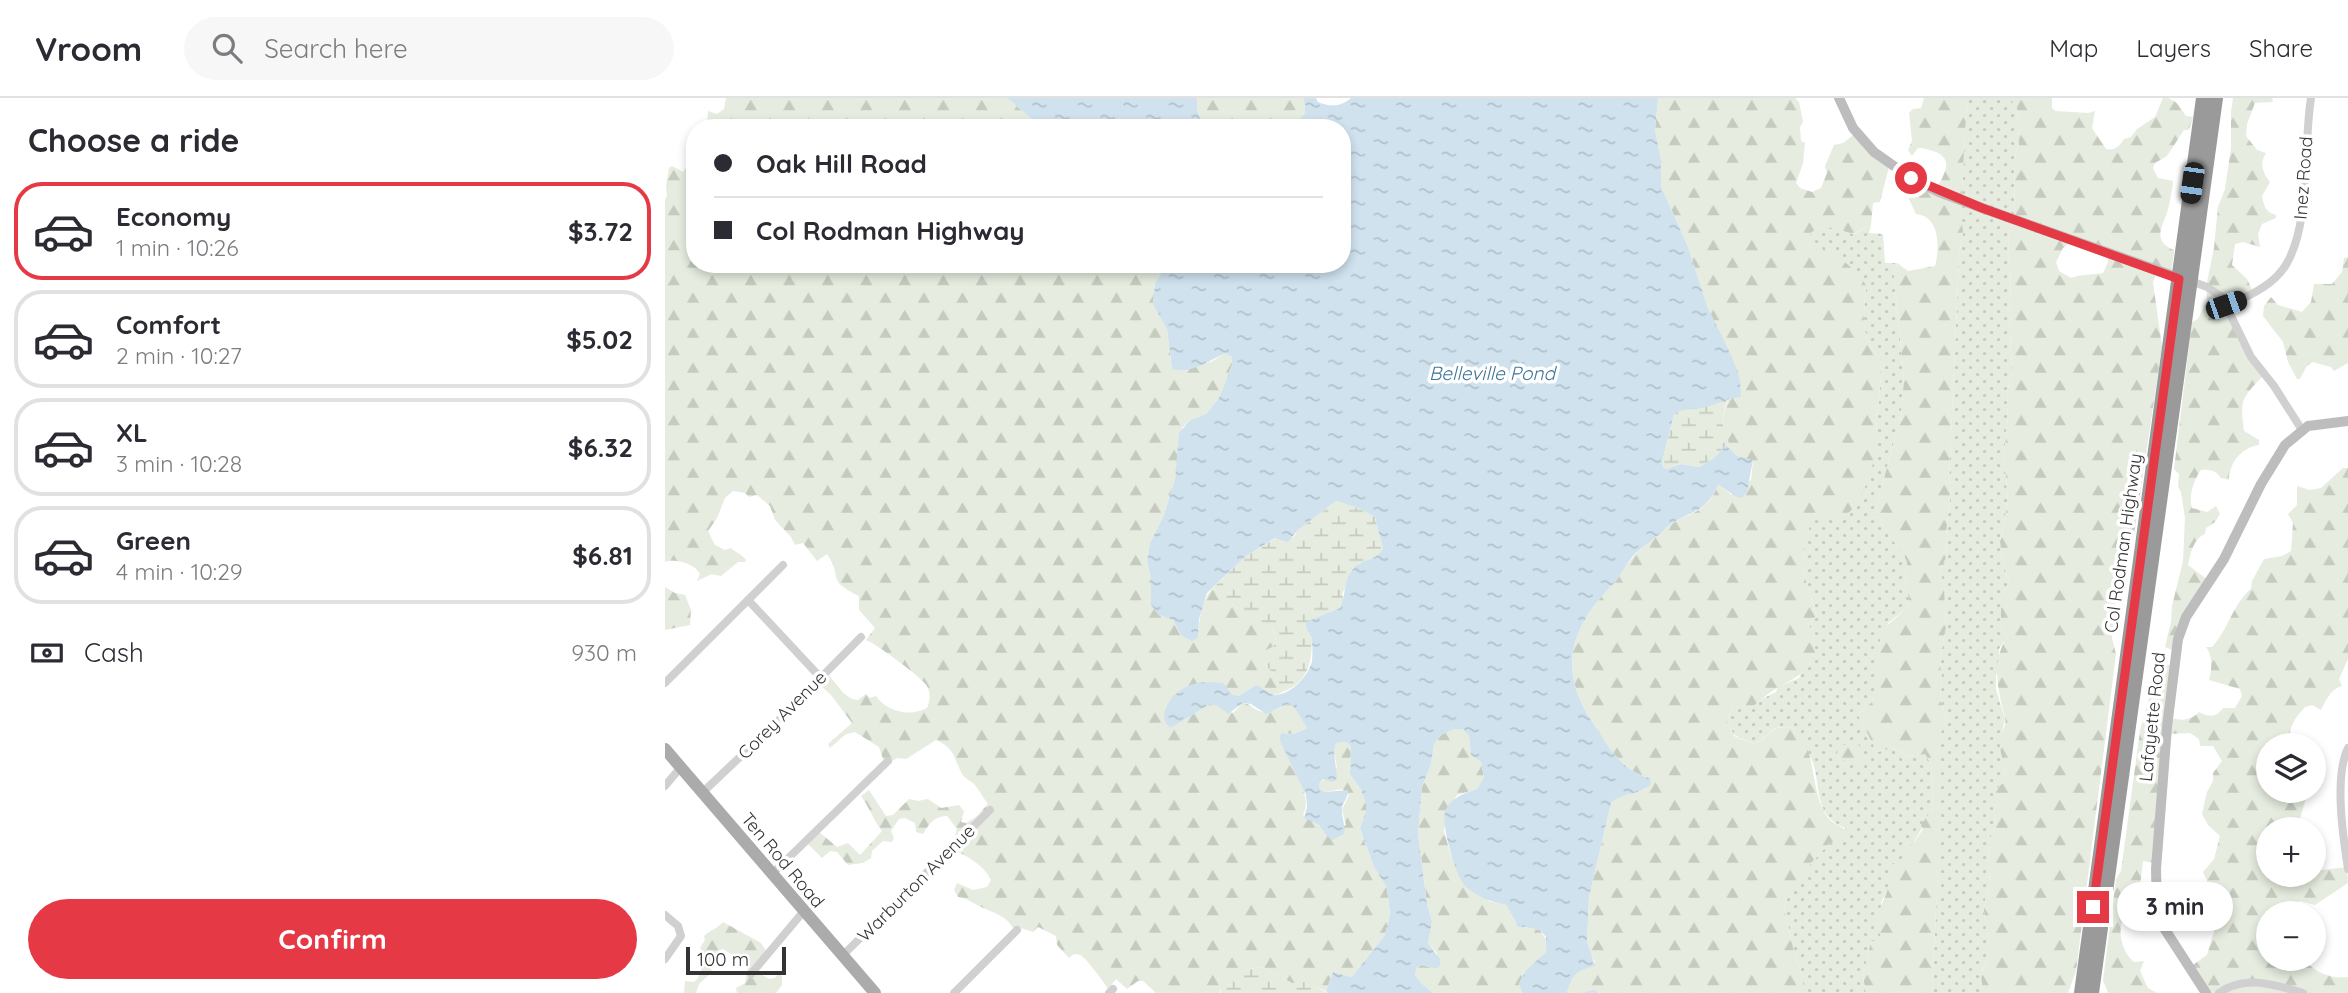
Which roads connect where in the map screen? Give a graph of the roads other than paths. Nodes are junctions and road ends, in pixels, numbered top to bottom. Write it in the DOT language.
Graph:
graph roads {
  1 [pos="1839,98"];
  2 [pos="2203,98"];
  3 [pos="2216,98"];
  4 [pos="2311,98"];
  5 [pos="2185,280"];
  6 [pos="2226,305"];
  7 [pos="2348,421"];
  8 [pos="2302,430"];
  9 [pos="783,565"];
  10 [pos="748,600"];
  11 [pos="861,637"];
  12 [pos="820,677"];
  13 [pos="665,683"];
  14 [pos="2348,748"];
  15 [pos="665,749"];
  16 [pos="888,761"];
  17 [pos="681,767"];
  18 [pos="665,786"];
  19 [pos="703,792"];
  20 [pos="990,810"];
  21 [pos="2348,869"];
  22 [pos="772,874"];
  23 [pos="803,912"];
  24 [pos="665,915"];
  25 [pos="1017,930"];
  26 [pos="842,956"];
  27 [pos="665,959"];
  28 [pos="751,974"];
  29 [pos="874,993"];
  30 [pos="954,993"];
  31 [pos="2081,993"];
  32 [pos="2092,993"];
  33 [pos="2207,993"];
  34 [pos="2219,993"];
  35 [pos="2303,993"];
  1 -- 5 [label="street"];
  2 -- 5 [label="highway, Col Rodman Highway"];
  3 -- 5 [label="highway, Col Rodman Highway"];
  4 -- 6 [label="street, Inez Road"];
  5 -- 6 [label="street"];
  5 -- 31 [label="highway, Col Rodman Highway"];
  5 -- 32 [label="highway, Col Rodman Highway"];
  6 -- 8 [label="street"];
  7 -- 8 [label="street"];
  8 -- 33 [label="street, Lafayette Road"];
  9 -- 10 [label="street"];
  10 -- 12 [label="street"];
  10 -- 13 [label="street"];
  11 -- 12 [label="street, Corey Avenue"];
  12 -- 19 [label="street, Corey Avenue"];
  14 -- 21 [label="street"];
  15 -- 17 [label="main road, Ten Rod Road"];
  16 -- 22 [label="street"];
  17 -- 18 [label="street"];
  17 -- 19 [label="main road, Ten Rod Road"];
  19 -- 22 [label="main road, Ten Rod Road"];
  20 -- 26 [label="street, Warburton Avenue"];
  22 -- 23 [label="main road, Ten Rod Road"];
  23 -- 26 [label="main road, Ten Rod Road"];
  23 -- 28 [label="street"];
  24 -- 27 [label="street"];
  25 -- 30 [label="street"];
  26 -- 29 [label="main road, Ten Rod Road"];
  34 -- 35 [label="street"];
}
